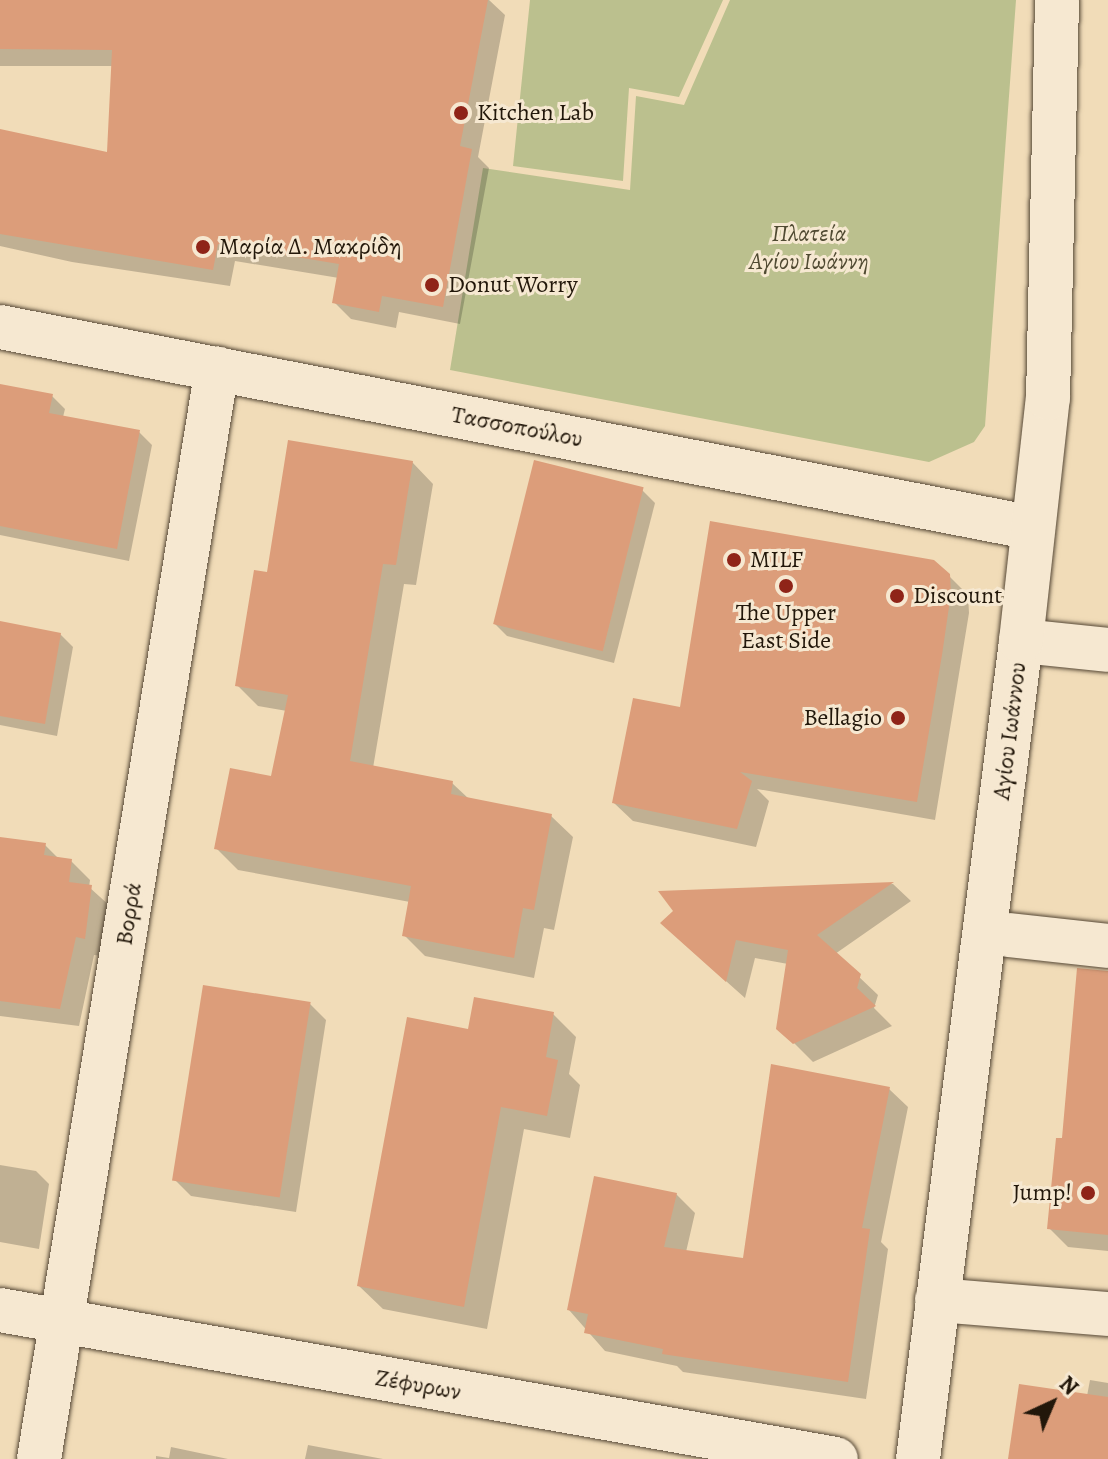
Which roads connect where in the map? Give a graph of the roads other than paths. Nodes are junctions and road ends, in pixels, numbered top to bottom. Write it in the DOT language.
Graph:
graph roads {
  1 [pos="1057,0"];
  2 [pos="0,327"];
  3 [pos="217,368"];
  4 [pos="1033,528"];
  5 [pos="1021,641"];
  6 [pos="1108,650"];
  7 [pos="1009,935"];
  8 [pos="1108,946"];
  9 [pos="937,1300"];
  10 [pos="0,1310"];
  11 [pos="1108,1314"];
  12 [pos="63,1323"];
  13 [pos="39,1459"];
  14 [pos="836,1459"];
  15 [pos="918,1459"];
  1 -- 4 [label="street, Αγίου Ιωάννου"];
  2 -- 3 [label="street, Τασσοπούλου"];
  3 -- 4 [label="street, Τασσοπούλου"];
  3 -- 12 [label="street, Βορρά"];
  4 -- 5 [label="street, Αγίου Ιωάννου"];
  5 -- 6 [label="street"];
  5 -- 9 [label="street, Αγίου Ιωάννου"];
  7 -- 8 [label="street"];
  9 -- 11 [label="street"];
  9 -- 15 [label="street, Αγίου Ιωάννου"];
  10 -- 12 [label="street, Ζέφυρων"];
  12 -- 13 [label="street, Βορρά"];
  12 -- 14 [label="street, Ζέφυρων"];
}
